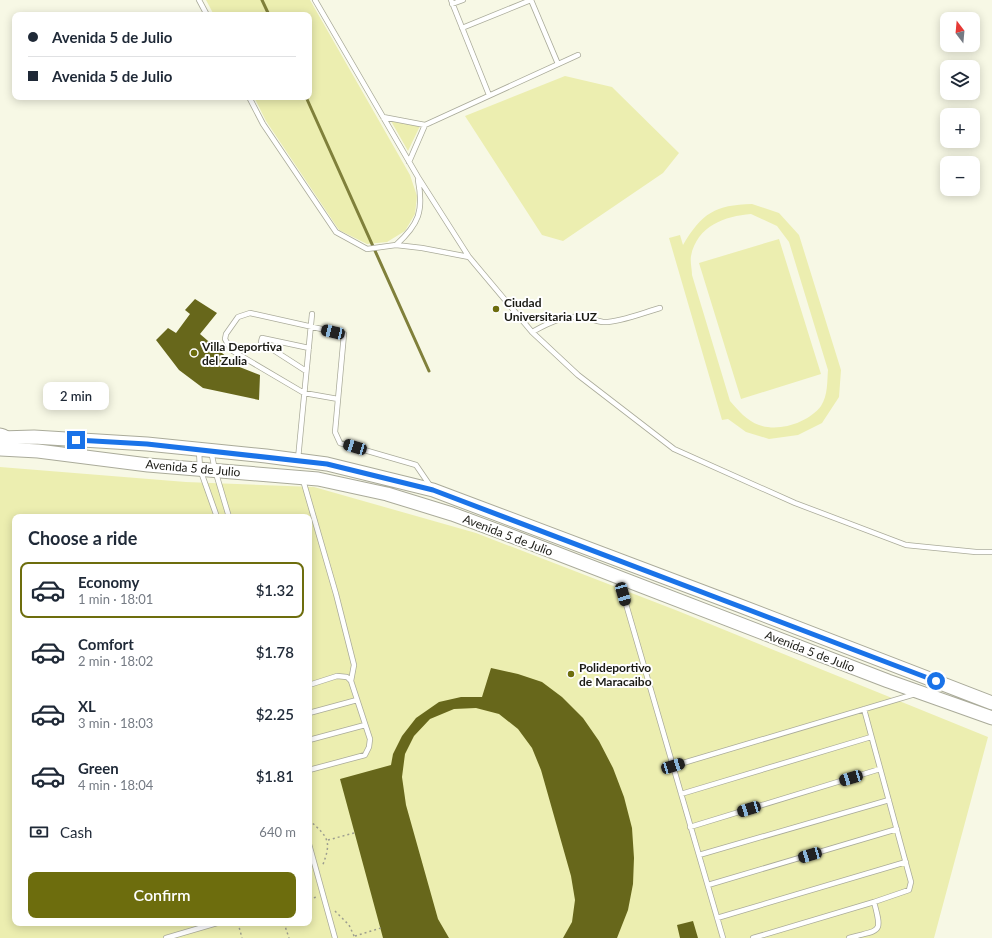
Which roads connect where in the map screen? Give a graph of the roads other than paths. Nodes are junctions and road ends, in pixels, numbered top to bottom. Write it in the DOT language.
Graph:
graph roads {
  1 [pos="199,0"];
  2 [pos="315,0"];
  3 [pos="463,0"];
  4 [pos="531,0"];
  5 [pos="451,2"];
  6 [pos="205,12"];
  7 [pos="462,28"];
  8 [pos="578,55"];
  9 [pos="558,64"];
  10 [pos="489,95"];
  11 [pos="251,100"];
  12 [pos="383,116"];
  13 [pos="425,125"];
  14 [pos="409,162"];
  15 [pos="418,177"];
  16 [pos="396,246"];
  17 [pos="469,257"];
  18 [pos="660,308"];
  19 [pos="312,314"];
  20 [pos="311,327"];
  21 [pos="532,332"];
  22 [pos="308,348"];
  23 [pos="306,371"];
  24 [pos="304,394"];
  25 [pos="338,399"];
  26 [pos="1,440"];
  27 [pos="205,450"];
  28 [pos="298,460"];
  29 [pos="200,469"];
  30 [pos="215,470"];
  31 [pos="302,477"];
  32 [pos="433,490"];
  33 [pos="217,514"];
  34 [pos="228,514"];
  35 [pos="992,552"];
  36 [pos="626,562"];
  37 [pos="618,578"];
  38 [pos="351,681"];
  39 [pos="312,684"];
  40 [pos="920,693"];
  41 [pos="358,700"];
  42 [pos="992,703"];
  43 [pos="864,709"];
  44 [pos="312,712"];
  45 [pos="992,718"];
  46 [pos="365,724"];
  47 [pos="871,737"];
  48 [pos="312,739"];
  49 [pos="673,766"];
  50 [pos="312,769"];
  51 [pos="880,769"];
  52 [pos="681,794"];
  53 [pos="889,800"];
  54 [pos="690,826"];
  55 [pos="897,829"];
  56 [pos="699,855"];
  57 [pos="312,856"];
  58 [pos="906,862"];
  59 [pos="708,885"];
  60 [pos="874,902"];
  61 [pos="717,918"];
  62 [pos="207,926"];
  63 [pos="166,938"];
  64 [pos="335,938"];
  65 [pos="723,938"];
  66 [pos="753,938"];
  67 [pos="849,938"];
  1 -- 6 [label="lane"];
  2 -- 12 [label="lane"];
  3 -- 5 [label="lane"];
  4 -- 7 [label="lane"];
  4 -- 9 [label="lane"];
  5 -- 7 [label="lane"];
  7 -- 10 [label="lane"];
  8 -- 9 [label="lane"];
  9 -- 10 [label="lane"];
  10 -- 13 [label="lane"];
  11 -- 16 [label="lane"];
  12 -- 13 [label="lane"];
  12 -- 14 [label="lane"];
  13 -- 14 [label="lane"];
  14 -- 15 [label="lane"];
  15 -- 16 [label="lane"];
  15 -- 17 [label="lane"];
  16 -- 17 [label="lane"];
  17 -- 21 [label="lane"];
  18 -- 21 [label="lane"];
  19 -- 20 [label="lane"];
  20 -- 22 [label="lane"];
  20 -- 24 [label="lane"];
  20 -- 25 [label="lane"];
  21 -- 35 [label="lane"];
  22 -- 23 [label="lane"];
  22 -- 23 [label="lane"];
  23 -- 24 [label="lane"];
  24 -- 25 [label="lane"];
  24 -- 28 [label="lane"];
  25 -- 32 [label="lane"];
  26 -- 27 [label="main road, Avenida 5 de Julio"];
  26 -- 29 [label="main road, Avenida 5 de Julio"];
  27 -- 28 [label="main road, Avenida 5 de Julio"];
  27 -- 29 [label="lane"];
  27 -- 30 [label="lane"];
  28 -- 32 [label="main road, Avenida 5 de Julio"];
  29 -- 30 [label="main road, Avenida 5 de Julio"];
  29 -- 33 [label="lane"];
  30 -- 31 [label="main road, Avenida 5 de Julio"];
  30 -- 34 [label="lane"];
  31 -- 37 [label="main road, Avenida 5 de Julio"];
  31 -- 38 [label="lane"];
  32 -- 36 [label="main road, Avenida 5 de Julio"];
  36 -- 37 [label="main road"];
  36 -- 42 [label="main road, Avenida 5 de Julio"];
  37 -- 40 [label="main road, Avenida 5 de Julio"];
  37 -- 49 [label="lane"];
  38 -- 39 [label="lane"];
  38 -- 41 [label="lane"];
  40 -- 43 [label="lane"];
  40 -- 45 [label="main road, Avenida 5 de Julio"];
  41 -- 44 [label="lane"];
  41 -- 46 [label="lane"];
  43 -- 47 [label="lane"];
  43 -- 49 [label="lane"];
  46 -- 48 [label="lane"];
  46 -- 50 [label="lane"];
  47 -- 51 [label="lane"];
  47 -- 52 [label="lane"];
  49 -- 52 [label="lane"];
  51 -- 53 [label="lane"];
  51 -- 54 [label="lane"];
  52 -- 54 [label="lane"];
  53 -- 55 [label="lane"];
  53 -- 56 [label="lane"];
  54 -- 56 [label="lane"];
  55 -- 58 [label="lane"];
  55 -- 59 [label="lane"];
  56 -- 59 [label="lane"];
  57 -- 64 [label="lane"];
  58 -- 60 [label="lane"];
  58 -- 61 [label="lane"];
  59 -- 61 [label="lane"];
  60 -- 66 [label="lane"];
  60 -- 67 [label="lane"];
  61 -- 65 [label="lane"];
  62 -- 63 [label="lane"];
}
